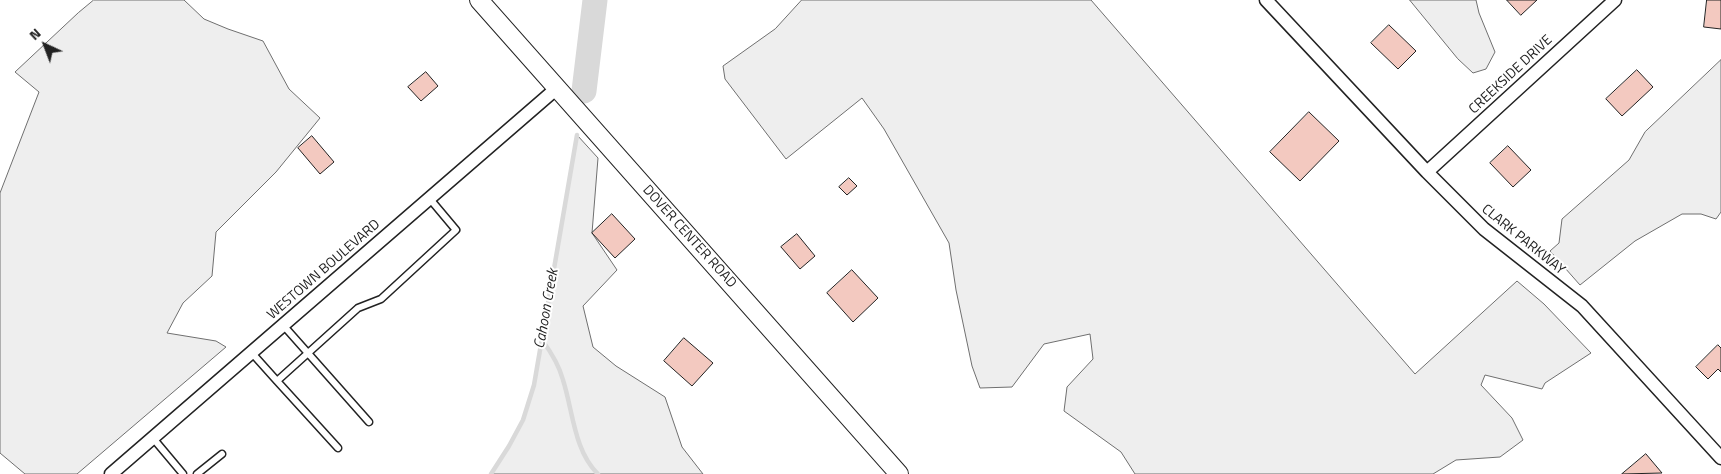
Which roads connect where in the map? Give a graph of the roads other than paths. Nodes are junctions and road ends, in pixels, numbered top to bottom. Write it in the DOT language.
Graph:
graph roads {
  1 [pos="479,0"];
  2 [pos="1266,0"];
  3 [pos="1615,0"];
  4 [pos="557,88"];
  5 [pos="1428,172"];
  6 [pos="430,199"];
  7 [pos="283,325"];
  8 [pos="251,352"];
  9 [pos="308,354"];
  10 [pos="277,381"];
  11 [pos="369,422"];
  12 [pos="152,438"];
  13 [pos="338,448"];
  14 [pos="222,454"];
  15 [pos="1721,458"];
  16 [pos="110,474"];
  17 [pos="183,474"];
  18 [pos="197,474"];
  19 [pos="900,474"];
  1 -- 4 [label="street, DOVER CENTER ROAD"];
  2 -- 5 [label="street, CLARK PARKWAY"];
  3 -- 5 [label="street, CREEKSIDE DRIVE"];
  4 -- 6 [label="street, WESTOWN BOULEVARD"];
  4 -- 19 [label="street, DOVER CENTER ROAD"];
  5 -- 15 [label="street, CLARK PARKWAY"];
  6 -- 7 [label="street, WESTOWN BOULEVARD"];
  6 -- 9 [label="lane"];
  7 -- 8 [label="street, WESTOWN BOULEVARD"];
  7 -- 9 [label="lane"];
  8 -- 10 [label="lane"];
  8 -- 12 [label="street, WESTOWN BOULEVARD"];
  9 -- 10 [label="lane"];
  9 -- 11 [label="lane"];
  10 -- 13 [label="lane"];
  12 -- 16 [label="street, WESTOWN BOULEVARD"];
  12 -- 17 [label="lane"];
  14 -- 18 [label="lane"];
}
